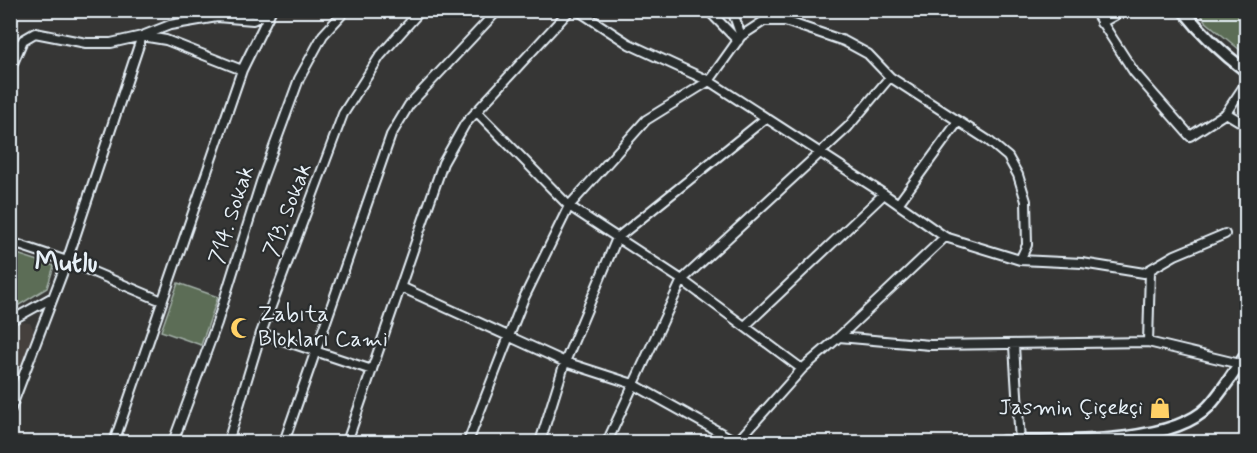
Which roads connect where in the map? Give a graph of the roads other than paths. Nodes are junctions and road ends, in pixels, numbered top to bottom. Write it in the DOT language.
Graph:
graph roads {
  1 [pos="346,10"];
  2 [pos="421,10"];
  3 [pos="498,10"];
  4 [pos="570,10"];
  5 [pos="577,10"];
  6 [pos="708,10"];
  7 [pos="732,10"];
  8 [pos="767,10"];
  9 [pos="1094,10"];
  10 [pos="1124,10"];
  11 [pos="1183,10"];
  12 [pos="271,12"];
  13 [pos="218,14"];
  14 [pos="764,21"];
  15 [pos="1101,23"];
  16 [pos="142,36"];
  17 [pos="739,38"];
  18 [pos="10,42"];
  19 [pos="21,45"];
  20 [pos="10,70"];
  21 [pos="242,70"];
  22 [pos="1246,71"];
  23 [pos="890,77"];
  24 [pos="709,81"];
  25 [pos="1246,83"];
  26 [pos="476,111"];
  27 [pos="1226,113"];
  28 [pos="766,118"];
  29 [pos="957,123"];
  30 [pos="1246,125"];
  31 [pos="820,153"];
  32 [pos="884,194"];
  33 [pos="898,204"];
  34 [pos="568,206"];
  35 [pos="1225,234"];
  36 [pos="945,237"];
  37 [pos="617,238"];
  38 [pos="10,242"];
  39 [pos="1020,260"];
  40 [pos="67,261"];
  41 [pos="1150,271"];
  42 [pos="682,279"];
  43 [pos="401,287"];
  44 [pos="53,297"];
  45 [pos="162,301"];
  46 [pos="10,321"];
  47 [pos="745,326"];
  48 [pos="261,333"];
  49 [pos="510,335"];
  50 [pos="839,337"];
  51 [pos="1148,342"];
  52 [pos="1014,346"];
  53 [pos="315,350"];
  54 [pos="1243,360"];
  55 [pos="565,362"];
  56 [pos="802,369"];
  57 [pos="372,370"];
  58 [pos="633,384"];
  59 [pos="10,411"];
  60 [pos="114,442"];
  61 [pos="173,442"];
  62 [pos="228,442"];
  63 [pos="284,442"];
  64 [pos="347,442"];
  65 [pos="468,442"];
  66 [pos="540,442"];
  67 [pos="608,442"];
  68 [pos="737,442"];
  69 [pos="1003,442"];
  70 [pos="1020,442"];
  1 -- 61 [label="street, 714. Sokak"];
  2 -- 48 [label="street, 713. Sokak"];
  3 -- 53 [label="street"];
  4 -- 26 [label="street"];
  5 -- 24 [label="street"];
  6 -- 17 [label="street"];
  7 -- 17 [label="street"];
  8 -- 14 [label="street"];
  9 -- 15 [label="street"];
  10 -- 15 [label="street"];
  11 -- 22 [label="street"];
  12 -- 13 [label="street"];
  12 -- 21 [label="street"];
  13 -- 16 [label="street"];
  14 -- 17 [label="street"];
  14 -- 23 [label="street"];
  15 -- 27 [label="street"];
  16 -- 19 [label="street"];
  16 -- 21 [label="street"];
  16 -- 40 [label="street"];
  17 -- 24 [label="street"];
  18 -- 19 [label="street"];
  19 -- 20 [label="street"];
  21 -- 45 [label="street"];
  23 -- 29 [label="street"];
  23 -- 31 [label="street"];
  24 -- 28 [label="street"];
  24 -- 34 [label="street"];
  25 -- 27 [label="street"];
  26 -- 34 [label="street"];
  26 -- 43 [label="street"];
  27 -- 30 [label="street"];
  28 -- 31 [label="street"];
  28 -- 37 [label="street"];
  29 -- 33 [label="street"];
  29 -- 39 [label="street"];
  31 -- 32 [label="street"];
  31 -- 42 [label="street"];
  32 -- 33 [label="street"];
  32 -- 47 [label="street"];
  33 -- 36 [label="street"];
  34 -- 37 [label="street"];
  34 -- 49 [label="street"];
  35 -- 41 [label="street"];
  36 -- 39 [label="street"];
  36 -- 50 [label="street"];
  37 -- 42 [label="street"];
  37 -- 55 [label="street"];
  38 -- 40 [label="street"];
  39 -- 41 [label="street"];
  40 -- 44 [label="street"];
  40 -- 45 [label="street"];
  41 -- 51 [label="street"];
  42 -- 47 [label="street"];
  42 -- 58 [label="street"];
  43 -- 49 [label="street"];
  43 -- 57 [label="street"];
  44 -- 46 [label="street"];
  44 -- 59 [label="street"];
  45 -- 60 [label="street"];
  47 -- 56 [label="street"];
  48 -- 53 [label="street"];
  48 -- 62 [label="street, 713. Sokak"];
  49 -- 55 [label="street"];
  49 -- 65 [label="street"];
  50 -- 52 [label="street"];
  50 -- 56 [label="street"];
  51 -- 52 [label="street"];
  51 -- 54 [label="street"];
  52 -- 70 [label="street"];
  53 -- 57 [label="street"];
  53 -- 63 [label="street"];
  54 -- 70 [label="street"];
  55 -- 58 [label="street"];
  55 -- 66 [label="street"];
  56 -- 68 [label="street"];
  57 -- 64 [label="street"];
  58 -- 67 [label="street"];
  58 -- 68 [label="street"];
  69 -- 70 [label="street"];
}
